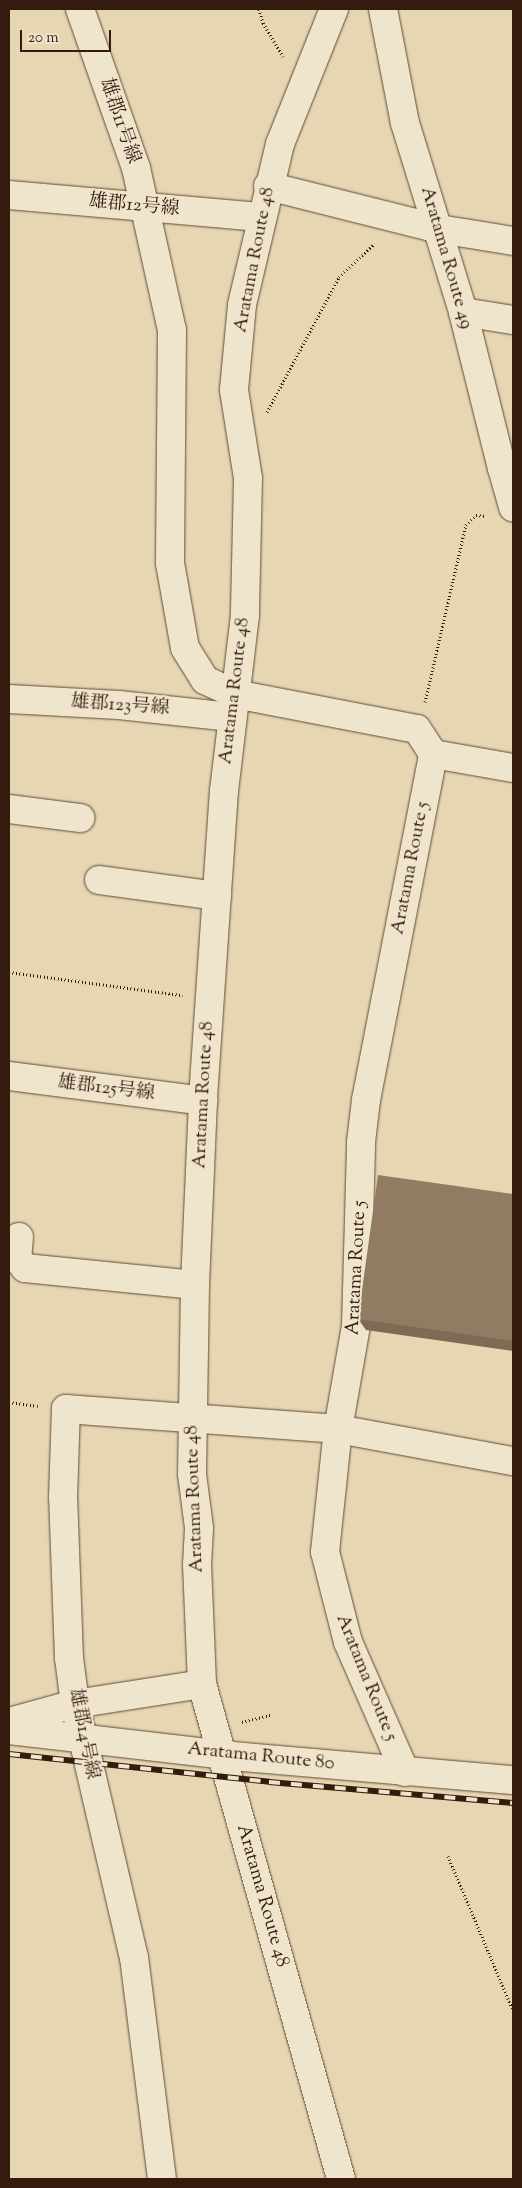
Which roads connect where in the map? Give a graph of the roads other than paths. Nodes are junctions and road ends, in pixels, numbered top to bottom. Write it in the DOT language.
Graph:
graph roads {
  1 [pos="80,9"];
  2 [pos="334,9"];
  3 [pos="383,9"];
  4 [pos="268,186"];
  5 [pos="9,195"];
  6 [pos="144,206"];
  7 [pos="260,217"];
  8 [pos="439,229"];
  9 [pos="513,241"];
  10 [pos="463,312"];
  11 [pos="513,320"];
  12 [pos="508,468"];
  13 [pos="504,512"];
  14 [pos="9,699"];
  15 [pos="233,706"];
  16 [pos="433,754"];
  17 [pos="513,768"];
  18 [pos="9,809"];
  19 [pos="80,818"];
  20 [pos="99,880"];
  21 [pos="217,896"];
  22 [pos="9,1076"];
  23 [pos="203,1102"];
  24 [pos="20,1237"];
  25 [pos="195,1285"];
  26 [pos="193,1417"];
  27 [pos="338,1430"];
  28 [pos="513,1461"];
  29 [pos="202,1684"];
  30 [pos="75,1704"];
  31 [pos="9,1722"];
  32 [pos="9,1730"];
  33 [pos="82,1737"];
  34 [pos="222,1754"];
  35 [pos="404,1772"];
  36 [pos="513,1780"];
  37 [pos="162,2179"];
  38 [pos="341,2179"];
  1 -- 6 [label="street, 雄郡11号線"];
  2 -- 4 [label="street, Aratama Route 48"];
  3 -- 8 [label="street, Aratama Route 49"];
  4 -- 7 [label="street, Aratama Route 48"];
  4 -- 8 [label="street"];
  5 -- 6 [label="street, 雄郡12号線"];
  6 -- 7 [label="street, 雄郡12号線"];
  6 -- 15 [label="street, 雄郡11号線"];
  7 -- 15 [label="street, Aratama Route 48"];
  8 -- 9 [label="street"];
  8 -- 10 [label="street, Aratama Route 49"];
  10 -- 11 [label="street"];
  10 -- 12 [label="street, Aratama Route 49"];
  12 -- 13 [label="street, Aratama Route 49"];
  14 -- 15 [label="street, 雄郡123号線"];
  15 -- 16 [label="street"];
  15 -- 21 [label="street, Aratama Route 48"];
  16 -- 17 [label="street"];
  16 -- 27 [label="street, Aratama Route 5"];
  18 -- 19 [label="street"];
  20 -- 21 [label="street"];
  21 -- 23 [label="street, Aratama Route 48"];
  22 -- 23 [label="street, 雄郡125号線"];
  23 -- 25 [label="street, Aratama Route 48"];
  24 -- 25 [label="street"];
  25 -- 26 [label="street, Aratama Route 48"];
  26 -- 27 [label="street"];
  26 -- 29 [label="street, Aratama Route 48"];
  26 -- 30 [label="street, 雄郡14号線"];
  27 -- 28 [label="street"];
  27 -- 35 [label="street, Aratama Route 5"];
  29 -- 30 [label="street"];
  29 -- 34 [label="street, Aratama Route 48"];
  30 -- 31 [label="street"];
  30 -- 33 [label="street, 雄郡14号線"];
  32 -- 33 [label="street, Aratama Route 80"];
  33 -- 34 [label="street, Aratama Route 80"];
  33 -- 37 [label="street, 雄郡14号線"];
  34 -- 35 [label="street, Aratama Route 80"];
  34 -- 38 [label="street, Aratama Route 48"];
  35 -- 36 [label="street, Aratama Route 80"];
}
